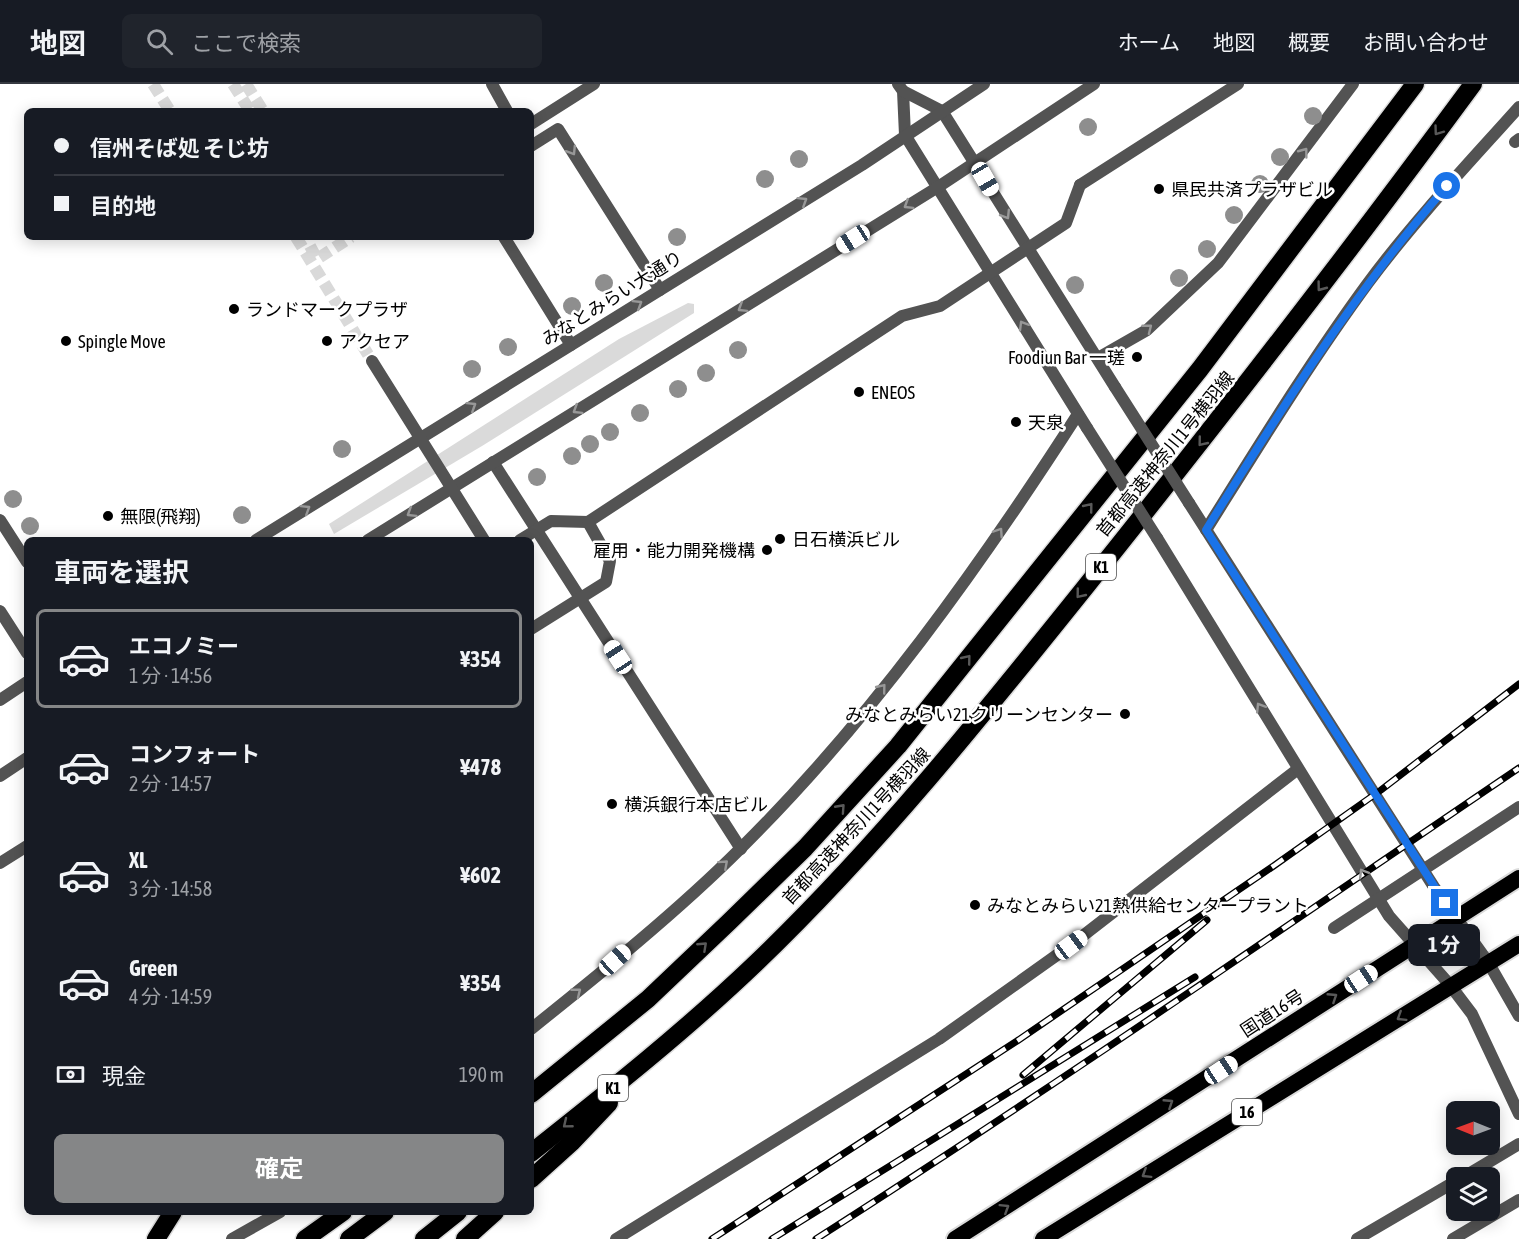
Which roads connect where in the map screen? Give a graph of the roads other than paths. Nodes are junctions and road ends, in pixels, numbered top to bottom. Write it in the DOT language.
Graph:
graph roads {
  1 [pos="492,84"];
  2 [pos="576,84"];
  3 [pos="594,84"];
  4 [pos="984,84"];
  5 [pos="1094,84"];
  6 [pos="1238,84"];
  7 [pos="1353,84"];
  8 [pos="1415,84"];
  9 [pos="1473,84"];
  10 [pos="901,88"];
  11 [pos="573,98"];
  12 [pos="1519,106"];
  13 [pos="505,108"];
  14 [pos="942,111"];
  15 [pos="534,122"];
  16 [pos="905,135"];
  17 [pos="534,144"];
  18 [pos="975,162"];
  19 [pos="938,187"];
  20 [pos="506,240"];
  21 [pos="660,290"];
  22 [pos="571,345"];
  23 [pos="1098,358"];
  24 [pos="372,361"];
  25 [pos="1078,414"];
  26 [pos="493,462"];
  27 [pos="0,520"];
  28 [pos="588,522"];
  29 [pos="1206,530"];
  30 [pos="261,537"];
  31 [pos="373,537"];
  32 [pos="482,537"];
  33 [pos="525,537"];
  34 [pos="24,557"];
  35 [pos="0,611"];
  36 [pos="534,627"];
  37 [pos="24,648"];
  38 [pos="24,684"];
  39 [pos="0,700"];
  40 [pos="24,761"];
  41 [pos="1298,769"];
  42 [pos="0,776"];
  43 [pos="1519,807"];
  44 [pos="24,848"];
  45 [pos="741,849"];
  46 [pos="0,863"];
  47 [pos="1519,879"];
  48 [pos="1456,918"];
  49 [pos="1337,932"];
  50 [pos="1415,944"];
  51 [pos="1519,944"];
  52 [pos="1488,962"];
  53 [pos="1450,985"];
  54 [pos="648,999"];
  55 [pos="1518,1014"];
  56 [pos="534,1027"];
  57 [pos="651,1058"];
  58 [pos="534,1078"];
  59 [pos="534,1092"];
  60 [pos="1519,1114"];
  61 [pos="1519,1144"];
  62 [pos="534,1151"];
  63 [pos="1480,1167"];
  64 [pos="534,1176"];
  65 [pos="1446,1187"];
  66 [pos="1519,1200"];
  67 [pos="170,1215"];
  68 [pos="275,1215"];
  69 [pos="340,1215"];
  70 [pos="350,1215"];
  71 [pos="381,1215"];
  72 [pos="454,1215"];
  73 [pos="492,1215"];
  74 [pos="156,1239"];
  75 [pos="232,1239"];
  76 [pos="305,1239"];
  77 [pos="347,1239"];
  78 [pos="424,1239"];
  79 [pos="465,1239"];
  80 [pos="616,1239"];
  81 [pos="955,1239"];
  82 [pos="1043,1239"];
  83 [pos="1357,1239"];
  84 [pos="1453,1239"];
  1 -- 13 [label="street"];
  2 -- 11 [label="street"];
  3 -- 11 [label="street"];
  4 -- 14 [label="street, みなとみらい大通り"];
  5 -- 18 [label="street"];
  6 -- 28 [label="street, bridge"];
  23 -- 7 [label="street, one-way"];
  54 -- 8 [label="highway, 首都高速神奈川1号横羽線, one-way"];
  9 -- 57 [label="highway, 首都高速神奈川1号横羽線 / K1, one-way"];
  10 -- 14 [label="street"];
  10 -- 16 [label="street"];
  11 -- 15 [label="street"];
  12 -- 29 [label="street"];
  14 -- 16 [label="street, みなとみらい大通り"];
  14 -- 18 [label="street"];
  16 -- 19 [label="street"];
  21 -- 16 [label="street, みなとみらい大通り, one-way"];
  17 -- 21 [label="street, one-way"];
  18 -- 19 [label="street"];
  18 -- 23 [label="street, one-way"];
  25 -- 19 [label="street, one-way"];
  19 -- 26 [label="street, one-way"];
  20 -- 22 [label="street"];
  22 -- 21 [label="street, みなとみらい大通り, one-way"];
  30 -- 22 [label="street, みなとみらい大通り, one-way"];
  23 -- 29 [label="street, bridge"];
  24 -- 32 [label="street, bridge"];
  41 -- 25 [label="street, one-way, bridge"];
  45 -- 25 [label="street, one-way"];
  26 -- 31 [label="street, one-way"];
  26 -- 45 [label="street"];
  27 -- 34 [label="street"];
  28 -- 33 [label="street, bridge"];
  28 -- 36 [label="street, bridge"];
  29 -- 48 [label="street"];
  35 -- 37 [label="street"];
  38 -- 39 [label="street"];
  40 -- 42 [label="street"];
  50 -- 41 [label="street, one-way"];
  41 -- 80 [label="street"];
  43 -- 49 [label="street, bridge"];
  44 -- 46 [label="street"];
  56 -- 45 [label="street, one-way"];
  47 -- 48 [label="highway, 国道16号"];
  48 -- 50 [label="highway, 国道16号"];
  48 -- 52 [label="street"];
  50 -- 53 [label="street"];
  81 -- 50 [label="highway, 国道16号, one-way"];
  51 -- 52 [label="highway, 16"];
  52 -- 53 [label="highway, 16"];
  52 -- 55 [label="street"];
  53 -- 60 [label="street"];
  53 -- 82 [label="highway, 16, one-way"];
  54 -- 58 [label="highway"];
  54 -- 59 [label="highway, 首都高速神奈川1号横羽線"];
  57 -- 62 [label="highway, 首都高速神奈川1号横羽線 / K1, one-way"];
  57 -- 64 [label="highway"];
  61 -- 63 [label="street"];
  65 -- 83 [label="street"];
  66 -- 84 [label="street"];
  67 -- 74 [label="highway"];
  68 -- 75 [label="street"];
  69 -- 76 [label="highway"];
  70 -- 77 [label="highway"];
  71 -- 77 [label="highway"];
  72 -- 78 [label="highway"];
  73 -- 79 [label="highway"];
}
